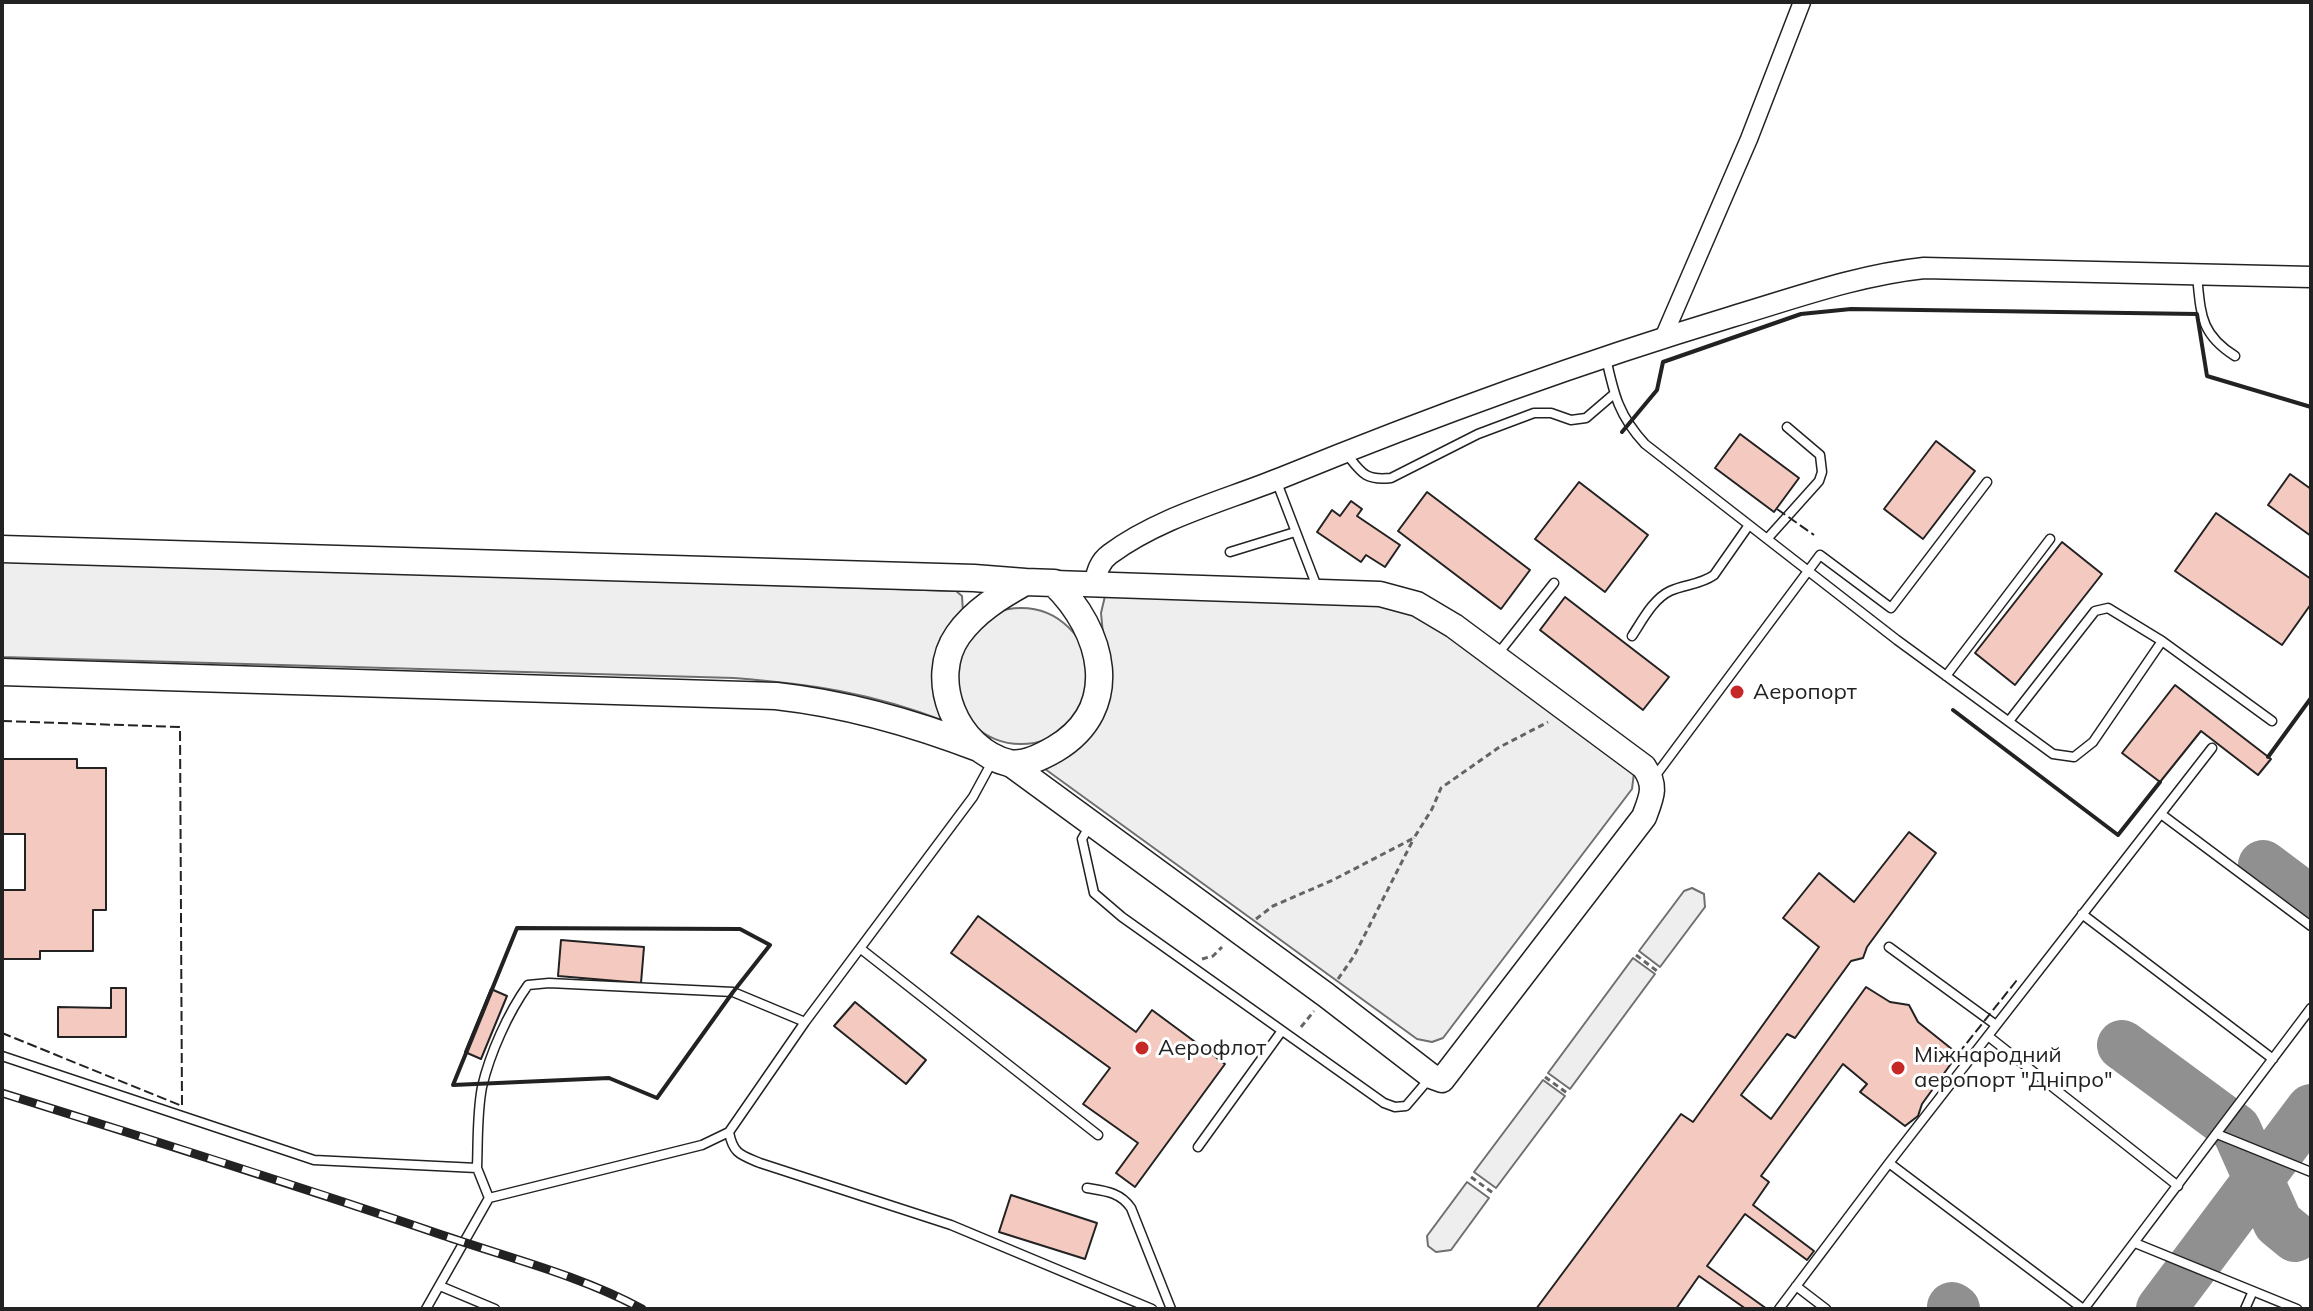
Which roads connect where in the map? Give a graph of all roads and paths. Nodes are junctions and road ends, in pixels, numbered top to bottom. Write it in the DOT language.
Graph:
graph roads {
  1 [pos="1802,2"];
  2 [pos="2197,276"];
  3 [pos="2311,277"];
  4 [pos="1663,338"];
  5 [pos="2235,356"];
  6 [pos="1606,357"];
  7 [pos="1614,394"];
  8 [pos="1787,427"];
  9 [pos="1344,452"];
  10 [pos="1276,480"];
  11 [pos="1987,482"];
  12 [pos="1749,525"];
  13 [pos="1295,532"];
  14 [pos="1767,539"];
  15 [pos="2050,539"];
  16 [pos="2,549"];
  17 [pos="1230,552"];
  18 [pos="1808,571"];
  19 [pos="1025,582"];
  20 [pos="1054,583"];
  21 [pos="1554,583"];
  22 [pos="1094,585"];
  23 [pos="1319,591"];
  24 [pos="1632,636"];
  25 [pos="2162,641"];
  26 [pos="1496,655"];
  27 [pos="2,672"];
  28 [pos="1946,676"];
  29 [pos="1566,708"];
  30 [pos="2009,721"];
  31 [pos="2272,721"];
  32 [pos="2212,748"];
  33 [pos="995,756"];
  34 [pos="1652,779"];
  35 [pos="2161,814"];
  36 [pos="1092,822"];
  37 [pos="1414,838"];
  38 [pos="2082,914"];
  39 [pos="2311,926"];
  40 [pos="1238,931"];
  41 [pos="1889,947"];
  42 [pos="861,949"];
  43 [pos="1636,955"];
  44 [pos="1187,965"];
  45 [pos="1657,971"];
  46 [pos="1326,995"];
  47 [pos="2311,1008"];
  48 [pos="805,1022"];
  49 [pos="1996,1025"];
  50 [pos="1281,1032"];
  51 [pos="1988,1036"];
  52 [pos="1292,1039"];
  53 [pos="2,1056"];
  54 [pos="2273,1059"];
  55 [pos="1431,1076"];
  56 [pos="1545,1077"];
  57 [pos="1567,1093"];
  58 [pos="729,1132"];
  59 [pos="2217,1134"];
  60 [pos="1098,1135"];
  61 [pos="1198,1147"];
  62 [pos="1889,1163"];
  63 [pos="477,1168"];
  64 [pos="2311,1172"];
  65 [pos="1471,1177"];
  66 [pos="2178,1186"];
  67 [pos="1087,1188"];
  68 [pos="1493,1193"];
  69 [pos="489,1198"];
  70 [pos="2135,1243"];
  71 [pos="440,1286"];
  72 [pos="1796,1286"];
  73 [pos="2253,1291"];
  74 [pos="426,1309"];
  75 [pos="495,1309"];
  76 [pos="1152,1309"];
  77 [pos="1171,1309"];
  78 [pos="1779,1309"];
  79 [pos="1826,1309"];
  80 [pos="2084,1309"];
  81 [pos="2245,1309"];
  82 [pos="2297,1309"];
  1 -- 4 [label="street"];
  2 -- 3 [label="street"];
  2 -- 4 [label="street"];
  2 -- 5 [label="lane"];
  4 -- 6 [label="street"];
  6 -- 7 [label="lane"];
  6 -- 9 [label="street"];
  7 -- 9 [label="lane"];
  7 -- 12 [label="lane"];
  8 -- 14 [label="lane"];
  9 -- 10 [label="street"];
  10 -- 13 [label="lane"];
  10 -- 22 [label="street"];
  11 -- 18 [label="lane"];
  12 -- 14 [label="lane"];
  12 -- 24 [label="lane"];
  13 -- 17 [label="lane"];
  13 -- 23 [label="lane"];
  14 -- 18 [label="lane"];
  15 -- 28 [label="lane"];
  16 -- 19 [label="main road"];
  18 -- 28 [label="lane"];
  18 -- 34 [label="lane"];
  19 -- 20 [label="main road"];
  19 -- 33 [label="main road"];
  20 -- 22 [label="main road"];
  20 -- 33 [label="main road"];
  21 -- 26 [label="lane"];
  22 -- 23 [label="main road"];
  23 -- 26 [label="main road"];
  25 -- 30 [label="lane"];
  25 -- 30 [label="lane"];
  25 -- 31 [label="lane"];
  26 -- 29 [label="main road"];
  27 -- 33 [label="main road"];
  28 -- 30 [label="lane"];
  29 -- 34 [label="main road"];
  29 -- 37 [label="path"];
  32 -- 35 [label="lane"];
  33 -- 36 [label="main road"];
  33 -- 42 [label="lane"];
  34 -- 55 [label="main road"];
  35 -- 38 [label="lane"];
  35 -- 39 [label="lane"];
  36 -- 40 [label="main road"];
  36 -- 44 [label="lane"];
  37 -- 40 [label="path"];
  37 -- 46 [label="path"];
  38 -- 49 [label="lane"];
  38 -- 54 [label="lane"];
  40 -- 44 [label="path"];
  40 -- 46 [label="main road"];
  41 -- 49 [label="lane"];
  42 -- 48 [label="lane"];
  42 -- 60 [label="lane"];
  43 -- 45 [label="path"];
  44 -- 50 [label="lane"];
  46 -- 52 [label="path"];
  46 -- 55 [label="main road"];
  47 -- 54 [label="lane"];
  48 -- 58 [label="lane"];
  48 -- 63 [label="lane"];
  49 -- 51 [label="lane"];
  50 -- 52 [label="lane"];
  50 -- 61 [label="lane"];
  51 -- 62 [label="lane"];
  51 -- 66 [label="lane"];
  52 -- 55 [label="lane"];
  53 -- 63 [label="lane"];
  54 -- 59 [label="lane"];
  56 -- 57 [label="path"];
  58 -- 69 [label="lane"];
  58 -- 76 [label="lane"];
  59 -- 64 [label="lane"];
  59 -- 66 [label="lane"];
  62 -- 72 [label="lane"];
  62 -- 80 [label="lane"];
  63 -- 69 [label="lane"];
  65 -- 68 [label="path"];
  66 -- 70 [label="lane"];
  67 -- 77 [label="lane"];
  69 -- 71 [label="lane"];
  70 -- 73 [label="lane"];
  70 -- 80 [label="lane"];
  71 -- 74 [label="lane"];
  71 -- 75 [label="lane"];
  72 -- 78 [label="lane"];
  72 -- 79 [label="lane"];
  73 -- 81 [label="lane"];
  73 -- 82 [label="lane"];
}
